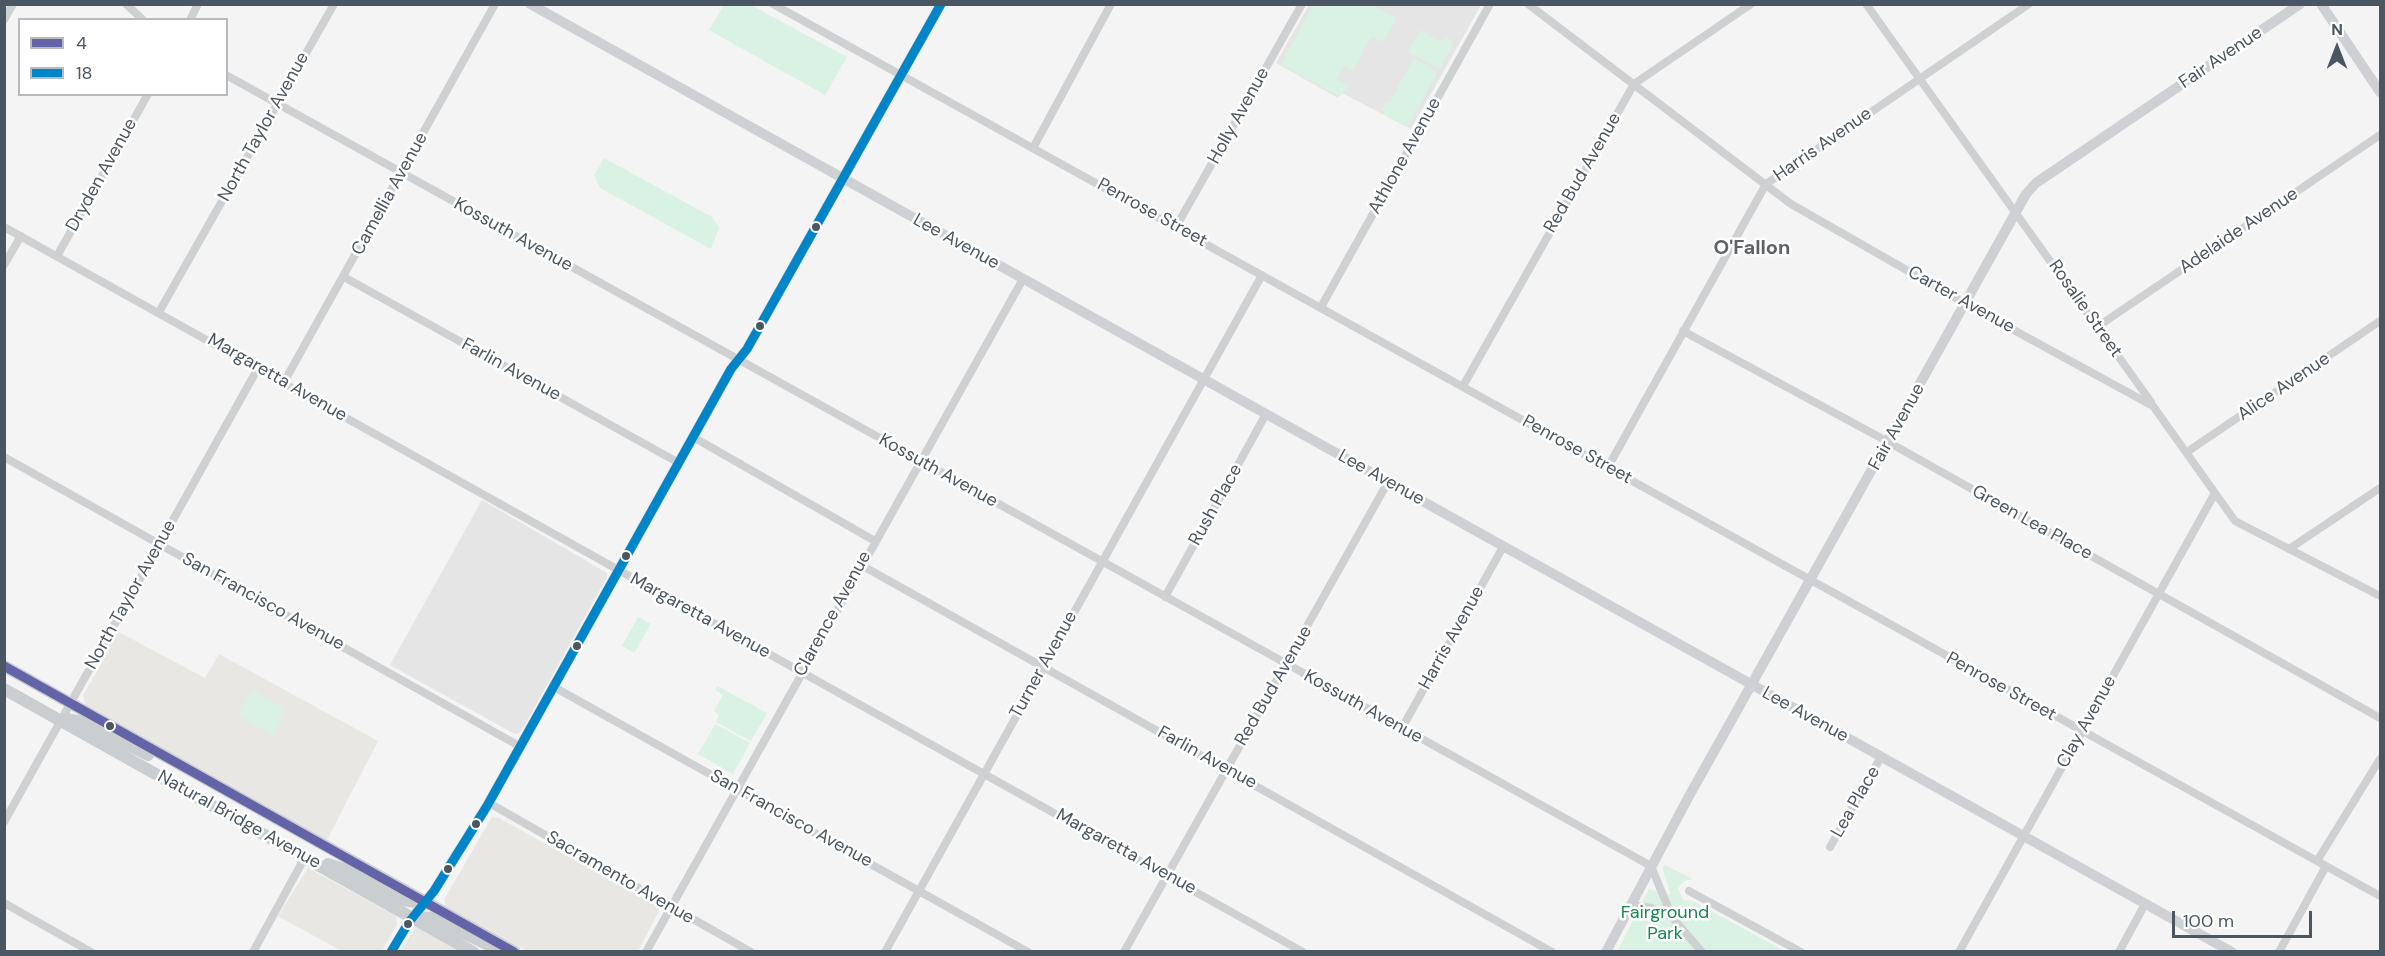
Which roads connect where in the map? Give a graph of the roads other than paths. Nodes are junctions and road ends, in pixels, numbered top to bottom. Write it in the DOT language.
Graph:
graph roads {
  1 [pos="13,4"];
  2 [pos="126,4"];
  3 [pos="198,4"];
  4 [pos="334,4"];
  5 [pos="495,4"];
  6 [pos="530,4"];
  7 [pos="773,4"];
  8 [pos="941,4"];
  9 [pos="1111,4"];
  10 [pos="1302,4"];
  11 [pos="1490,4"];
  12 [pos="1528,4"];
  13 [pos="1750,4"];
  14 [pos="1866,4"];
  15 [pos="2029,4"];
  16 [pos="2300,4"];
  17 [pos="2321,4"];
  18 [pos="141,18"];
  19 [pos="191,18"];
  20 [pos="4,20"];
  21 [pos="902,74"];
  22 [pos="228,76"];
  23 [pos="1920,78"];
  24 [pos="1634,84"];
  25 [pos="2380,92"];
  26 [pos="147,96"];
  27 [pos="278,103"];
  28 [pos="2380,135"];
  29 [pos="1033,148"];
  30 [pos="401,173"];
  31 [pos="843,179"];
  32 [pos="1766,184"];
  33 [pos="2017,213"];
  34 [pos="1176,226"];
  35 [pos="4,227"];
  36 [pos="21,236"];
  37 [pos="57,256"];
  38 [pos="4,265"];
  39 [pos="1262,275"];
  40 [pos="344,277"];
  41 [pos="1023,279"];
  42 [pos="1966,304"];
  43 [pos="1321,307"];
  44 [pos="159,312"];
  45 [pos="2380,321"];
  46 [pos="2097,327"];
  47 [pos="1683,332"];
  48 [pos="738,360"];
  49 [pos="258,368"];
  50 [pos="1204,379"];
  51 [pos="284,382"];
  52 [pos="1463,386"];
  53 [pos="2153,405"];
  54 [pos="1266,414"];
  55 [pos="693,437"];
  56 [pos="1888,442"];
  57 [pos="2187,452"];
  58 [pos="4,457"];
  59 [pos="919,460"];
  60 [pos="679,463"];
  61 [pos="1608,467"];
  62 [pos="1388,482"];
  63 [pos="2380,488"];
  64 [pos="2215,493"];
  65 [pos="875,541"];
  66 [pos="159,544"];
  67 [pos="1503,547"];
  68 [pos="2289,549"];
  69 [pos="1102,562"];
  70 [pos="861,565"];
  71 [pos="619,571"];
  72 [pos="1811,579"];
  73 [pos="2158,594"];
  74 [pos="2380,596"];
  75 [pos="1166,597"];
  76 [pos="1286,665"];
  77 [pos="4,666"];
  78 [pos="1043,666"];
  79 [pos="801,673"];
  80 [pos="1752,685"];
  81 [pos="554,687"];
  82 [pos="4,689"];
  83 [pos="71,703"];
  84 [pos="2380,718"];
  85 [pos="62,719"];
  86 [pos="1402,728"];
  87 [pos="2081,732"];
  88 [pos="521,747"];
  89 [pos="1881,757"];
  90 [pos="170,759"];
  91 [pos="2380,759"];
  92 [pos="1226,769"];
  93 [pos="984,772"];
  94 [pos="736,789"];
  95 [pos="489,803"];
  96 [pos="4,822"];
  97 [pos="2024,836"];
  98 [pos="1830,847"];
  99 [pos="305,857"];
  100 [pos="2317,861"];
  101 [pos="1651,866"];
  102 [pos="2326,866"];
  103 [pos="1166,875"];
  104 [pos="919,891"];
  105 [pos="1689,891"];
  106 [pos="2380,896"];
  107 [pos="426,902"];
  108 [pos="4,903"];
  109 [pos="2145,904"];
  110 [pos="1631,905"];
  111 [pos="670,907"];
  112 [pos="1672,916"];
  113 [pos="412,917"];
  114 [pos="91,951"];
  115 [pos="253,951"];
  116 [pos="391,951"];
  117 [pos="473,951"];
  118 [pos="503,951"];
  119 [pos="515,951"];
  120 [pos="646,951"];
  121 [pos="751,951"];
  122 [pos="885,951"];
  123 [pos="1028,951"];
  124 [pos="1124,951"];
  125 [pos="1303,951"];
  126 [pos="1552,951"];
  127 [pos="1606,951"];
  128 [pos="1702,951"];
  129 [pos="1801,951"];
  130 [pos="1959,951"];
  131 [pos="2119,951"];
  132 [pos="2232,951"];
  133 [pos="2279,951"];
  1 -- 20 [label="street"];
  2 -- 18 [label="street"];
  3 -- 19 [label="street"];
  4 -- 27 [label="street, North Taylor Avenue"];
  5 -- 30 [label="street, Camellia Avenue"];
  6 -- 31 [label="street, Lee Avenue"];
  7 -- 21 [label="street, Penrose Street"];
  8 -- 21 [label="street"];
  9 -- 29 [label="street"];
  10 -- 34 [label="street, Holly Avenue"];
  11 -- 43 [label="street, Athlone Avenue"];
  12 -- 24 [label="street, Carter Avenue"];
  13 -- 24 [label="street, Red Bud Avenue"];
  14 -- 23 [label="street"];
  15 -- 23 [label="street, Harris Avenue"];
  16 -- 33 [label="street, Fair Avenue"];
  17 -- 25 [label="street"];
  21 -- 29 [label="street, Penrose Street"];
  21 -- 31 [label="street"];
  22 -- 27 [label="street, Kossuth Avenue"];
  23 -- 32 [label="street, Harris Avenue"];
  23 -- 33 [label="street, Rosalie Street"];
  24 -- 32 [label="street, Carter Avenue"];
  24 -- 52 [label="street, Red Bud Avenue"];
  26 -- 37 [label="street, Dryden Avenue"];
  27 -- 30 [label="street, Kossuth Avenue"];
  27 -- 44 [label="street, North Taylor Avenue"];
  28 -- 46 [label="street, Adelaide Avenue"];
  29 -- 34 [label="street, Penrose Street"];
  30 -- 40 [label="street, Camellia Avenue"];
  30 -- 48 [label="street, Kossuth Avenue"];
  31 -- 41 [label="street, Lee Avenue"];
  31 -- 48 [label="street"];
  32 -- 42 [label="street, Carter Avenue"];
  32 -- 47 [label="street, Harris Avenue"];
  33 -- 42 [label="street, Fair Avenue"];
  33 -- 46 [label="street, Rosalie Street"];
  34 -- 39 [label="street, Penrose Street"];
  35 -- 36 [label="street, Margaretta Avenue"];
  36 -- 37 [label="street, Margaretta Avenue"];
  36 -- 38 [label="street"];
  37 -- 44 [label="street, Margaretta Avenue"];
  39 -- 43 [label="street, Penrose Street"];
  39 -- 50 [label="street"];
  40 -- 51 [label="street, Camellia Avenue"];
  40 -- 60 [label="street, Farlin Avenue"];
  41 -- 50 [label="street, Lee Avenue"];
  41 -- 59 [label="street, Clarence Avenue"];
  42 -- 53 [label="street, Carter Avenue"];
  42 -- 56 [label="street, Fair Avenue"];
  43 -- 52 [label="street, Penrose Street"];
  44 -- 49 [label="street, Margaretta Avenue"];
  45 -- 57 [label="street, Alice Avenue"];
  46 -- 53 [label="street, Rosalie Street"];
  47 -- 56 [label="street, Green Lea Place"];
  47 -- 61 [label="street, Harris Avenue"];
  48 -- 55 [label="street"];
  48 -- 59 [label="street, Kossuth Avenue"];
  49 -- 51 [label="street, Margaretta Avenue"];
  49 -- 66 [label="street, North Taylor Avenue"];
  50 -- 54 [label="street, Lee Avenue"];
  50 -- 69 [label="street, Turner Avenue"];
  51 -- 71 [label="street, Margaretta Avenue"];
  52 -- 61 [label="street, Penrose Street"];
  53 -- 57 [label="street, Carter Avenue"];
  54 -- 62 [label="street, Lee Avenue"];
  54 -- 75 [label="street, Rush Place"];
  55 -- 60 [label="street"];
  55 -- 65 [label="street"];
  56 -- 72 [label="street, Fair Avenue"];
  56 -- 73 [label="street, Green Lea Place"];
  57 -- 64 [label="street, Carter Avenue"];
  58 -- 66 [label="street, San Francisco Avenue"];
  59 -- 65 [label="street, Clarence Avenue"];
  59 -- 69 [label="street, Kossuth Avenue"];
  60 -- 71 [label="street"];
  61 -- 72 [label="street, Penrose Street"];
  62 -- 67 [label="street, Lee Avenue"];
  62 -- 76 [label="street, Red Bud Avenue"];
  63 -- 68 [label="street"];
  64 -- 68 [label="street, Carter Avenue"];
  64 -- 73 [label="street, Clay Avenue"];
  65 -- 70 [label="street, Clarence Avenue"];
  66 -- 83 [label="street, North Taylor Avenue"];
  66 -- 88 [label="street, San Francisco Avenue"];
  67 -- 80 [label="street, Lee Avenue"];
  67 -- 86 [label="street, Harris Avenue"];
  68 -- 74 [label="street, Carter Avenue"];
  69 -- 75 [label="street, Kossuth Avenue"];
  69 -- 78 [label="street, Turner Avenue"];
  70 -- 78 [label="street, Farlin Avenue"];
  70 -- 79 [label="street, Clarence Avenue"];
  71 -- 79 [label="street, Margaretta Avenue"];
  71 -- 81 [label="street"];
  72 -- 80 [label="street, Fair Avenue"];
  72 -- 87 [label="street, Penrose Street"];
  73 -- 84 [label="street, Green Lea Place"];
  73 -- 87 [label="street, Clay Avenue"];
  75 -- 76 [label="street, Kossuth Avenue"];
  76 -- 86 [label="street, Kossuth Avenue"];
  76 -- 92 [label="street, Red Bud Avenue"];
  77 -- 83 [label="main road, Natural Bridge Avenue"];
  78 -- 92 [label="street, Farlin Avenue"];
  78 -- 93 [label="street, Turner Avenue"];
  79 -- 93 [label="street, Margaretta Avenue"];
  79 -- 94 [label="street, Clarence Avenue"];
  80 -- 89 [label="street, Lee Avenue"];
  80 -- 101 [label="street, Fair Avenue"];
  81 -- 88 [label="street"];
  81 -- 94 [label="street, San Francisco Avenue"];
  82 -- 85 [label="main road, Natural Bridge Avenue"];
  83 -- 85 [label="street, North Taylor Avenue"];
  83 -- 90 [label="main road, Natural Bridge Avenue"];
  85 -- 90 [label="main road"];
  85 -- 96 [label="street, North Taylor Avenue"];
  85 -- 99 [label="main road, Natural Bridge Avenue"];
  86 -- 101 [label="street, Kossuth Avenue"];
  87 -- 97 [label="street, Clay Avenue"];
  87 -- 100 [label="street, Penrose Street"];
  88 -- 95 [label="street"];
  89 -- 97 [label="street, Lee Avenue"];
  89 -- 98 [label="street, Lea Place"];
  90 -- 107 [label="main road, Natural Bridge Avenue"];
  91 -- 100 [label="street"];
  92 -- 103 [label="street, Red Bud Avenue"];
  92 -- 126 [label="street, Farlin Avenue"];
  93 -- 103 [label="street, Margaretta Avenue"];
  93 -- 104 [label="street, Turner Avenue"];
  94 -- 104 [label="street, San Francisco Avenue"];
  94 -- 111 [label="street, Clarence Avenue"];
  95 -- 107 [label="street"];
  95 -- 111 [label="street, Sacramento Avenue"];
  97 -- 109 [label="street, Lee Avenue"];
  97 -- 130 [label="street, Clay Avenue"];
  99 -- 107 [label="main road"];
  99 -- 113 [label="main road, Natural Bridge Avenue"];
  99 -- 115 [label="street"];
  100 -- 102 [label="street, Penrose Street"];
  101 -- 110 [label="street, Fair Avenue"];
  101 -- 112 [label="street"];
  102 -- 106 [label="street, Penrose Street"];
  102 -- 133 [label="street"];
  103 -- 124 [label="street, Red Bud Avenue"];
  103 -- 125 [label="street, Margaretta Avenue"];
  104 -- 122 [label="street, Turner Avenue"];
  104 -- 123 [label="street, San Francisco Avenue"];
  105 -- 129 [label="street"];
  107 -- 113 [label="street"];
  107 -- 119 [label="main road, Natural Bridge Avenue"];
  108 -- 114 [label="street"];
  109 -- 131 [label="street"];
  109 -- 132 [label="street, Lee Avenue"];
  110 -- 112 [label="street"];
  110 -- 127 [label="street, Fair Avenue"];
  111 -- 120 [label="street, Clarence Avenue"];
  111 -- 121 [label="street, Sacramento Avenue"];
  112 -- 128 [label="street"];
  113 -- 116 [label="street"];
  113 -- 117 [label="main road, Natural Bridge Avenue"];
  113 -- 118 [label="main road"];
}
